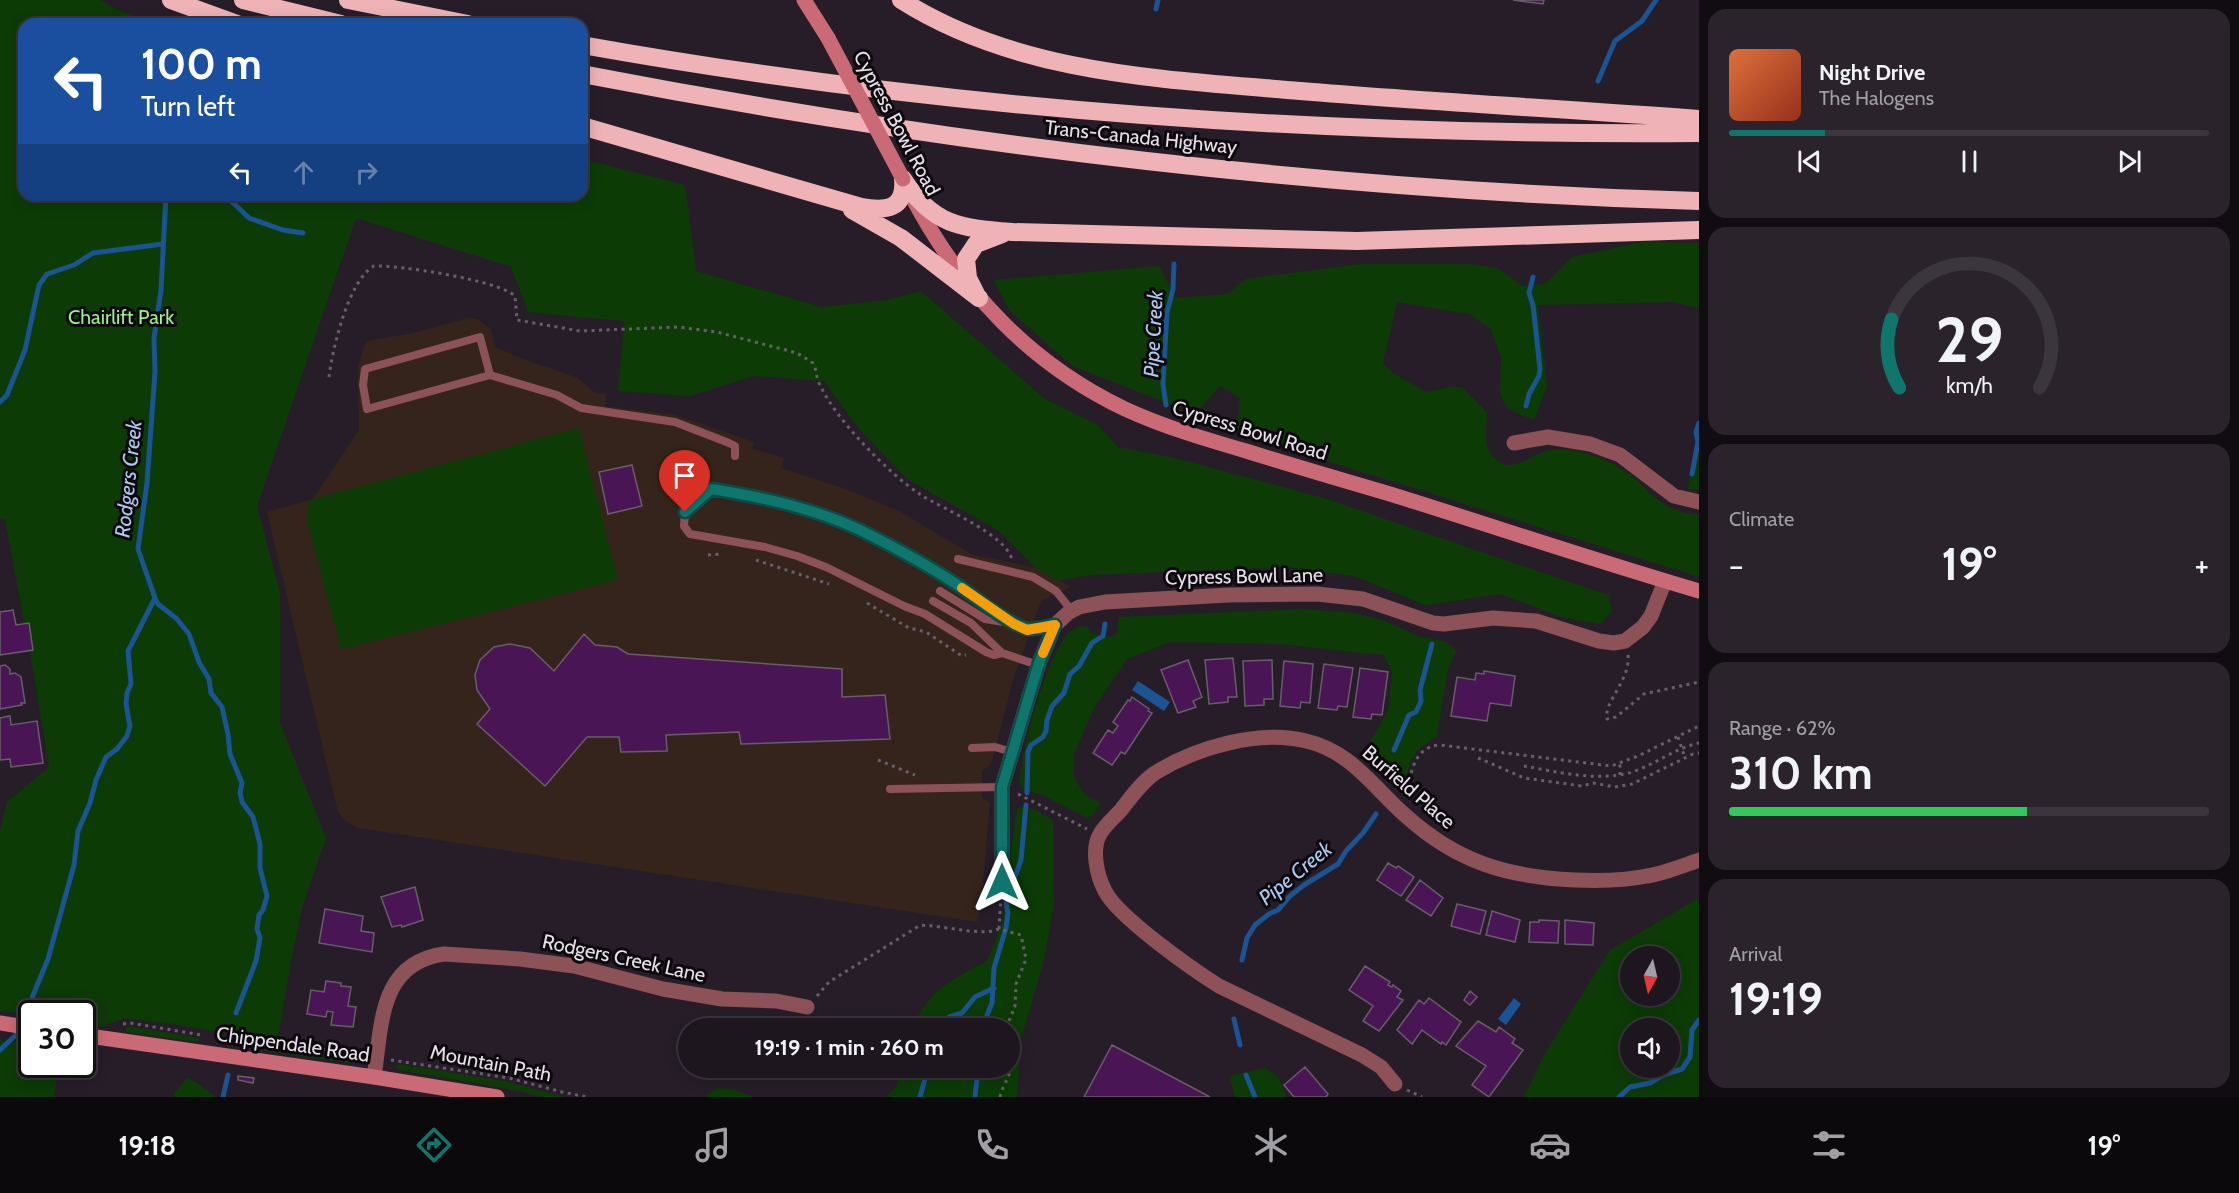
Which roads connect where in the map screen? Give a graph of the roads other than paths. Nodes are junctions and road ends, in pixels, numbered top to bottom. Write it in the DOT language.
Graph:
graph roads {
  1 [pos="171,0"];
  2 [pos="243,0"];
  3 [pos="348,0"];
  4 [pos="804,0"];
  5 [pos="901,0"];
  6 [pos="220,18"];
  7 [pos="316,18"];
  8 [pos="438,18"];
  9 [pos="588,46"];
  10 [pos="588,75"];
  11 [pos="1699,119"];
  12 [pos="588,128"];
  13 [pos="1699,133"];
  14 [pos="903,179"];
  15 [pos="809,191"];
  16 [pos="1699,201"];
  17 [pos="1699,230"];
  18 [pos="1013,232"];
  19 [pos="979,298"];
  20 [pos="489,375"];
  21 [pos="1514,443"];
  22 [pos="735,456"];
  23 [pos="1699,502"];
  24 [pos="958,559"];
  25 [pos="1665,581"];
  26 [pos="939,591"];
  27 [pos="1699,591"];
  28 [pos="933,601"];
  29 [pos="1072,611"];
  30 [pos="1014,624"];
  31 [pos="1055,625"];
  32 [pos="1002,653"];
  33 [pos="1038,665"];
  34 [pos="972,748"];
  35 [pos="1012,752"];
  36 [pos="1002,787"];
  37 [pos="890,789"];
  38 [pos="1699,860"];
  39 [pos="1002,882"];
  40 [pos="807,1007"];
  41 [pos="0,1023"];
  42 [pos="18,1026"];
  43 [pos="96,1037"];
  44 [pos="374,1077"];
  45 [pos="1395,1084"];
  46 [pos="497,1097"];
  1 -- 6 [label="highway"];
  2 -- 7 [label="highway"];
  3 -- 8 [label="highway"];
  4 -- 14 [label="street, Cypress Bowl Road, bridge"];
  5 -- 11 [label="highway"];
  9 -- 13 [label="highway, Trans-Canada Highway"];
  10 -- 16 [label="highway, Trans-Canada Highway"];
  12 -- 15 [label="highway"];
  14 -- 15 [label="highway"];
  14 -- 18 [label="highway"];
  14 -- 19 [label="street, Cypress Bowl Road"];
  15 -- 19 [label="highway"];
  17 -- 18 [label="highway"];
  18 -- 19 [label="highway"];
  19 -- 25 [label="street, Cypress Bowl Road"];
  20 -- 20 [label="lane"];
  20 -- 22 [label="lane"];
  21 -- 23 [label="street"];
  24 -- 29 [label="lane"];
  25 -- 27 [label="street, Cypress Bowl Road"];
  25 -- 29 [label="street, Cypress Bowl Lane"];
  26 -- 30 [label="lane"];
  28 -- 32 [label="lane"];
  29 -- 31 [label="street, Cypress Bowl Lane"];
  30 -- 31 [label="lane"];
  30 -- 32 [label="lane"];
  31 -- 33 [label="street, Cypress Bowl Lane"];
  32 -- 33 [label="lane"];
  33 -- 35 [label="street, Cypress Bowl Lane"];
  34 -- 35 [label="lane"];
  35 -- 36 [label="street, Cypress Bowl Lane"];
  36 -- 37 [label="lane"];
  36 -- 39 [label="street, Cypress Bowl Lane"];
  38 -- 45 [label="street, Burfield Place"];
  40 -- 44 [label="street, Rodgers Creek Lane"];
  41 -- 42 [label="street"];
  43 -- 44 [label="street, Chippendale Road"];
  44 -- 46 [label="street, Chippendale Road"];
}
